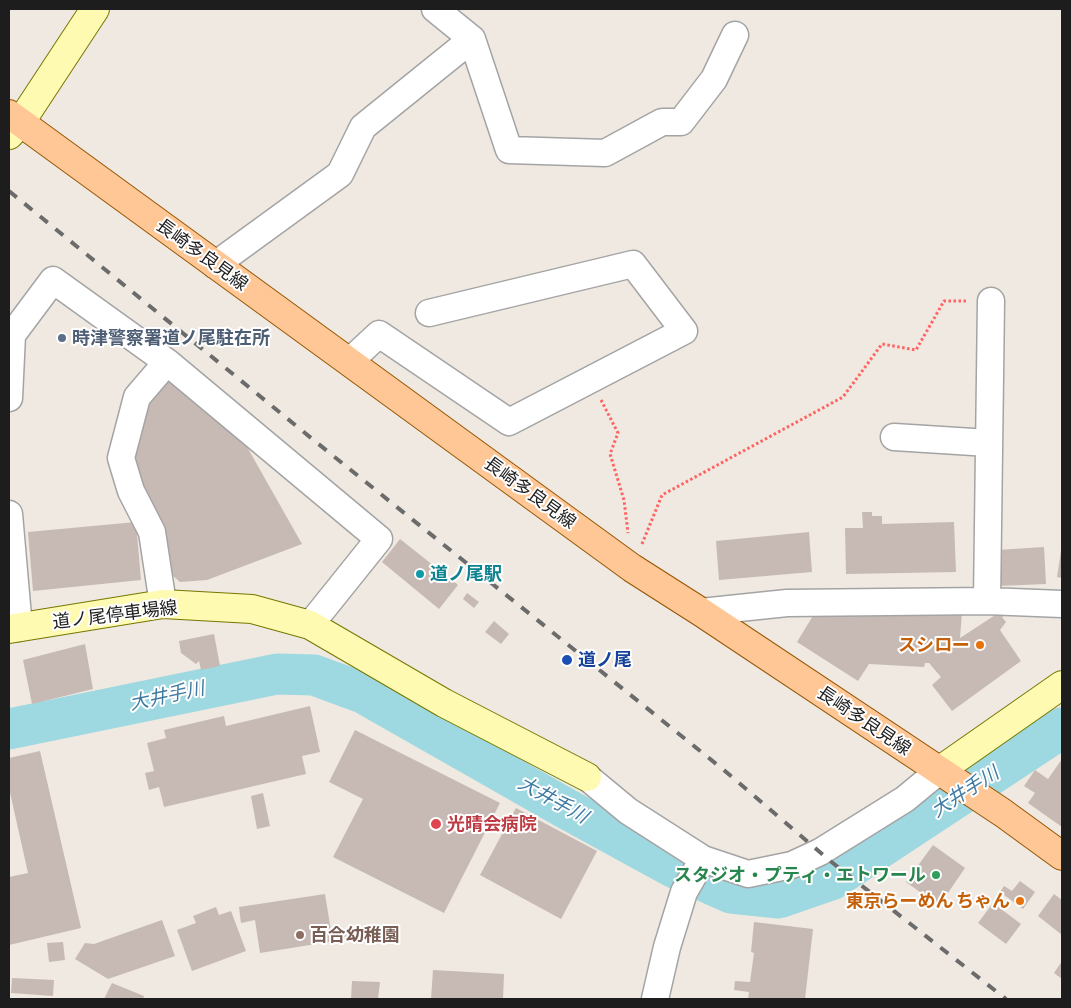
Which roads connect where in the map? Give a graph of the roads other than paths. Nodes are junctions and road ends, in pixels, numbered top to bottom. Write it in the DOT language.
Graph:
graph roads {
  1 [pos="95,9"];
  2 [pos="436,9"];
  3 [pos="735,35"];
  4 [pos="472,39"];
  5 [pos="13,124"];
  6 [pos="214,265"];
  7 [pos="991,301"];
  8 [pos="430,313"];
  9 [pos="350,361"];
  10 [pos="167,362"];
  11 [pos="9,398"];
  12 [pos="894,437"];
  13 [pos="989,443"];
  14 [pos="9,514"];
  15 [pos="987,601"];
  16 [pos="163,604"];
  17 [pos="1062,604"];
  18 [pos="702,612"];
  19 [pos="310,625"];
  20 [pos="14,628"];
  21 [pos="1062,685"];
  22 [pos="939,771"];
  23 [pos="586,777"];
  24 [pos="1062,856"];
  25 [pos="701,863"];
  26 [pos="654,999"];
  1 -- 5 [label="street"];
  2 -- 4 [label="street"];
  3 -- 4 [label="street"];
  4 -- 6 [label="street"];
  5 -- 6 [label="main road, 長崎多良見線"];
  6 -- 9 [label="main road, 長崎多良見線"];
  7 -- 13 [label="street"];
  8 -- 9 [label="street"];
  9 -- 18 [label="main road, 長崎多良見線"];
  10 -- 11 [label="street"];
  10 -- 16 [label="street"];
  10 -- 19 [label="street"];
  12 -- 13 [label="street"];
  13 -- 15 [label="street"];
  14 -- 20 [label="street"];
  15 -- 17 [label="street"];
  15 -- 18 [label="street"];
  16 -- 19 [label="street, 道ノ尾停車場線"];
  16 -- 20 [label="street, 道ノ尾停車場線"];
  18 -- 22 [label="main road, 長崎多良見線"];
  19 -- 23 [label="street, 道ノ尾停車場線"];
  21 -- 22 [label="street"];
  22 -- 24 [label="main road, 長崎多良見線"];
  22 -- 25 [label="street"];
  23 -- 25 [label="street"];
  25 -- 26 [label="street"];
}
